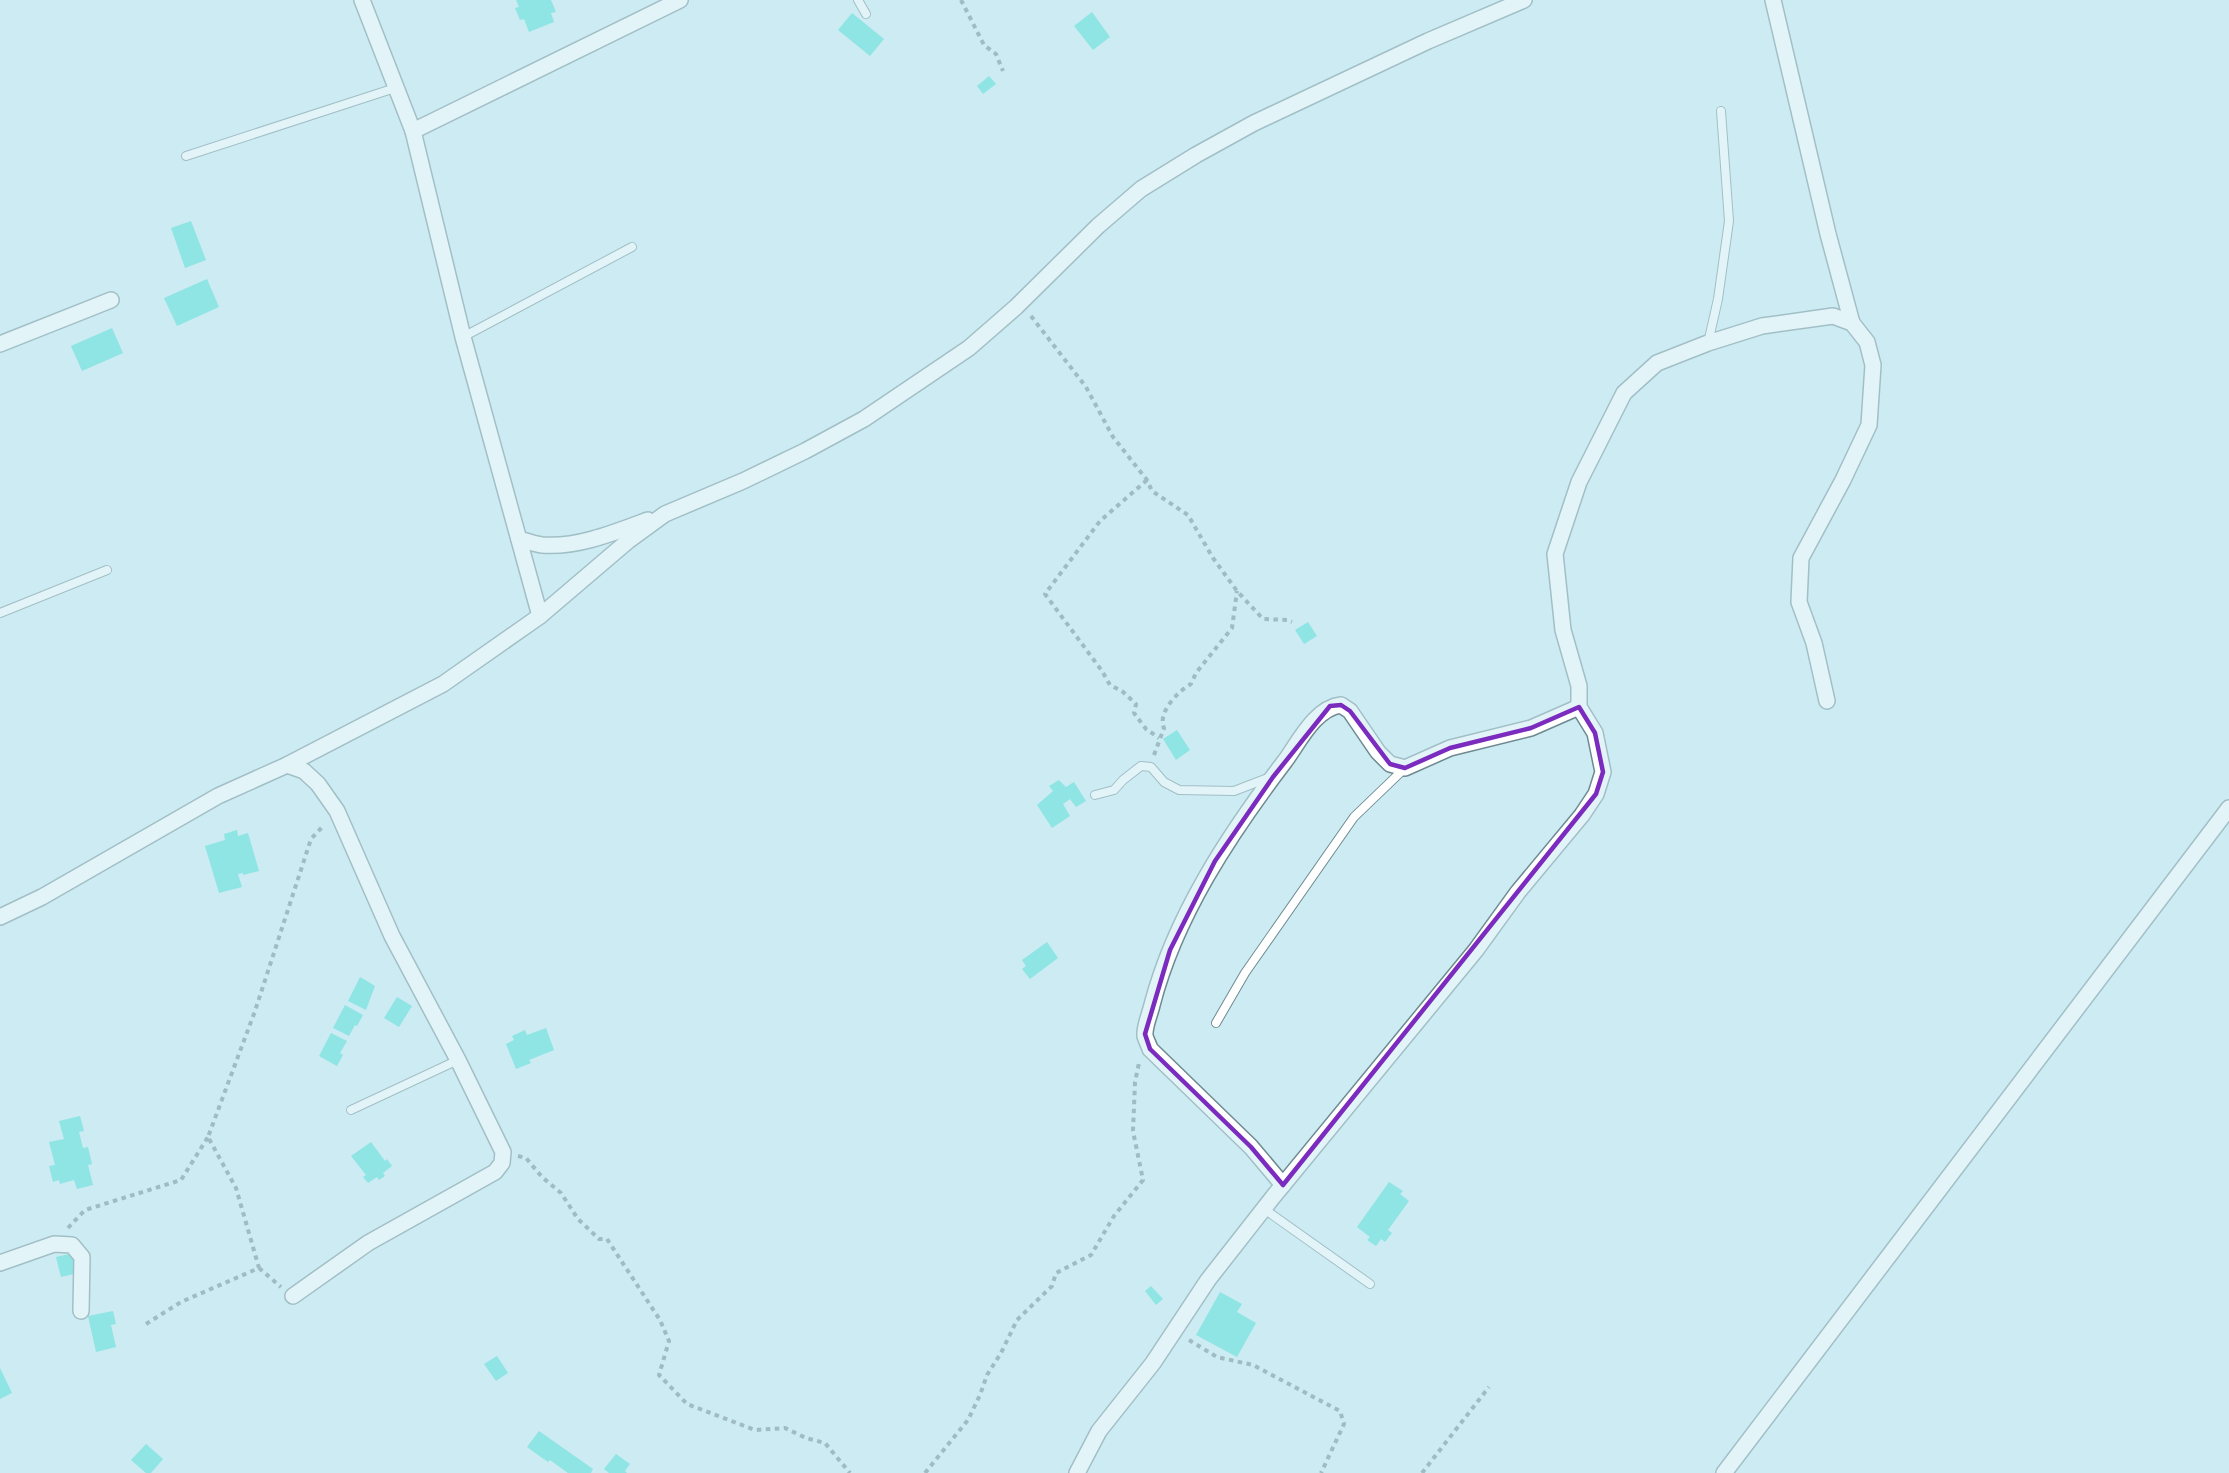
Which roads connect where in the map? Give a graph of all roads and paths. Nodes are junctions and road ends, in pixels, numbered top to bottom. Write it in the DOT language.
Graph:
graph roads {
  1 [pos="363,0"];
  2 [pos="680,0"];
  3 [pos="858,0"];
  4 [pos="961,0"];
  5 [pos="1524,0"];
  6 [pos="1773,0"];
  7 [pos="866,14"];
  8 [pos="1004,71"];
  9 [pos="395,88"];
  10 [pos="1721,111"];
  11 [pos="413,132"];
  12 [pos="186,156"];
  13 [pos="632,247"];
  14 [pos="111,300"];
  15 [pos="1016,307"];
  16 [pos="1852,323"];
  17 [pos="463,337"];
  18 [pos="1708,343"];
  19 [pos="0,344"];
  20 [pos="1147,480"];
  21 [pos="665,514"];
  22 [pos="519,539"];
  23 [pos="107,570"];
  24 [pos="1237,591"];
  25 [pos="0,613"];
  26 [pos="540,616"];
  27 [pos="1292,622"];
  28 [pos="1827,700"];
  29 [pos="1579,708"];
  30 [pos="1159,738"];
  31 [pos="287,765"];
  32 [pos="1151,767"];
  33 [pos="1405,768"];
  34 [pos="1273,777"];
  35 [pos="1095,795"];
  36 [pos="2229,808"];
  37 [pos="337,811"];
  38 [pos="0,916"];
  39 [pos="1216,1023"];
  40 [pos="1145,1034"];
  41 [pos="458,1060"];
  42 [pos="351,1110"];
  43 [pos="208,1137"];
  44 [pos="503,1152"];
  45 [pos="1282,1185"];
  46 [pos="1264,1209"];
  47 [pos="54,1244"];
  48 [pos="0,1263"];
  49 [pos="258,1268"];
  50 [pos="1370,1284"];
  51 [pos="293,1296"];
  52 [pos="81,1311"];
  53 [pos="147,1324"];
  54 [pos="1175,1331"];
  55 [pos="1489,1387"];
  56 [pos="850,1473"];
  57 [pos="925,1473"];
  58 [pos="1077,1473"];
  59 [pos="1321,1473"];
  60 [pos="1422,1473"];
  61 [pos="1724,1473"];
  1 -- 9 [label="street"];
  2 -- 11 [label="street"];
  3 -- 7 [label="lane"];
  4 -- 8 [label="path"];
  5 -- 15 [label="street"];
  6 -- 16 [label="street"];
  9 -- 11 [label="street"];
  9 -- 12 [label="lane"];
  10 -- 18 [label="lane"];
  11 -- 17 [label="street"];
  13 -- 17 [label="lane"];
  14 -- 19 [label="street"];
  15 -- 20 [label="path"];
  15 -- 21 [label="street"];
  16 -- 18 [label="street"];
  16 -- 28 [label="street"];
  17 -- 22 [label="street"];
  18 -- 29 [label="street"];
  20 -- 24 [label="path"];
  20 -- 30 [label="path"];
  21 -- 22 [label="street"];
  21 -- 26 [label="street"];
  22 -- 26 [label="street"];
  23 -- 25 [label="lane"];
  24 -- 27 [label="path"];
  24 -- 30 [label="path"];
  26 -- 31 [label="street"];
  29 -- 33 [label="street"];
  29 -- 45 [label="street"];
  30 -- 32 [label="path"];
  31 -- 37 [label="street"];
  31 -- 38 [label="street"];
  32 -- 34 [label="lane"];
  32 -- 35 [label="lane"];
  33 -- 34 [label="street"];
  33 -- 39 [label="lane"];
  34 -- 40 [label="street"];
  36 -- 61 [label="street"];
  37 -- 41 [label="street"];
  37 -- 43 [label="path"];
  40 -- 45 [label="street"];
  40 -- 57 [label="path"];
  41 -- 42 [label="lane"];
  41 -- 44 [label="street"];
  43 -- 47 [label="path"];
  43 -- 49 [label="path"];
  44 -- 51 [label="street"];
  44 -- 56 [label="path"];
  45 -- 46 [label="street"];
  46 -- 50 [label="lane"];
  46 -- 54 [label="street"];
  47 -- 48 [label="street"];
  47 -- 52 [label="street"];
  49 -- 51 [label="path"];
  49 -- 53 [label="path"];
  54 -- 58 [label="street"];
  54 -- 59 [label="path"];
  55 -- 60 [label="path"];
}
